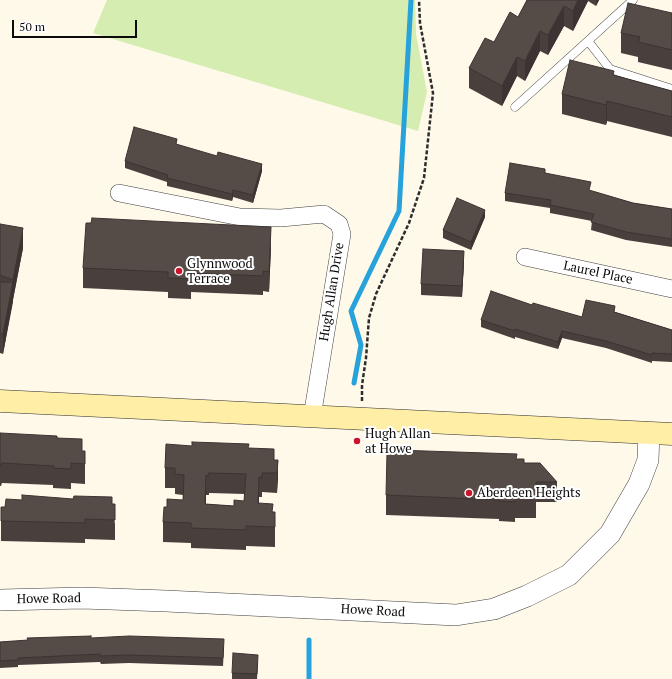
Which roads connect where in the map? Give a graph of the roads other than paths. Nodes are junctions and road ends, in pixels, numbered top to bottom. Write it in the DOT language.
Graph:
graph roads {
  1 [pos="633,0"];
  2 [pos="588,41"];
  3 [pos="672,89"];
  4 [pos="515,107"];
  5 [pos="119,193"];
  6 [pos="525,257"];
  7 [pos="672,289"];
  8 [pos="0,401"];
  9 [pos="312,416"];
  10 [pos="649,433"];
  11 [pos="672,434"];
  12 [pos="0,600"];
  1 -- 2 [label="lane"];
  2 -- 3 [label="lane"];
  2 -- 4 [label="lane"];
  5 -- 9 [label="street, Hugh Allan Drive"];
  6 -- 7 [label="street, Laurel Place"];
  8 -- 9 [label="main road"];
  9 -- 10 [label="main road"];
  10 -- 11 [label="main road"];
  10 -- 12 [label="street, Howe Road"];
}
